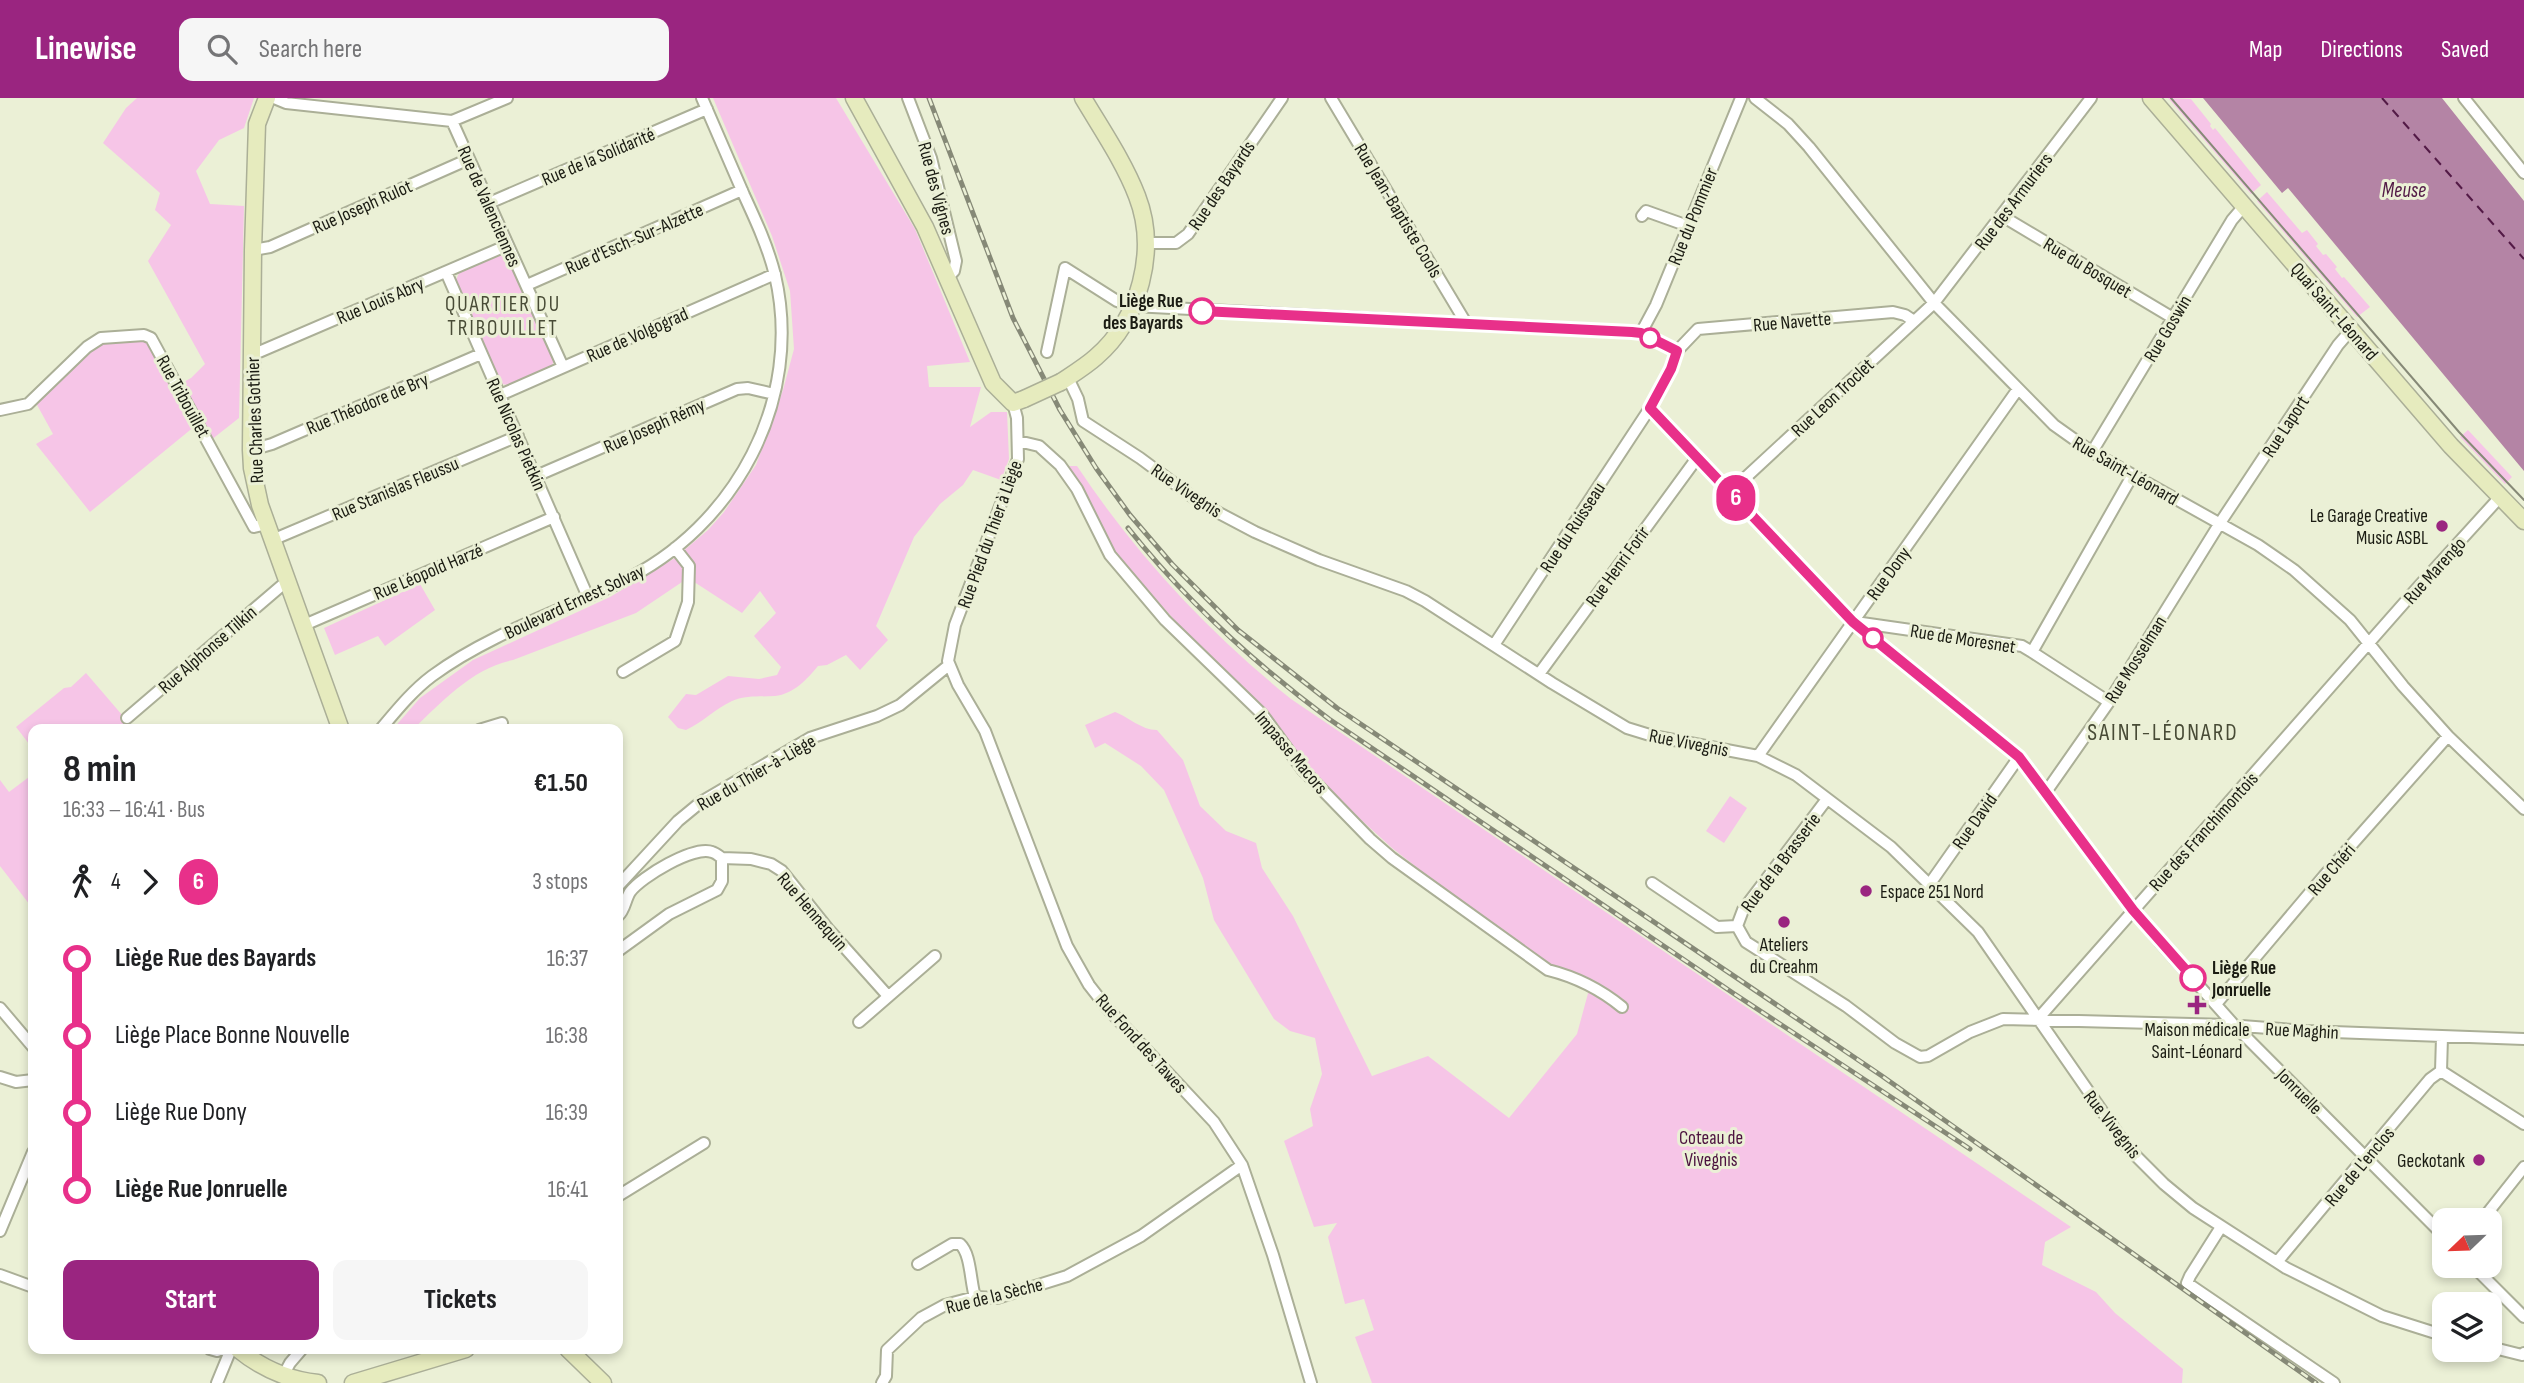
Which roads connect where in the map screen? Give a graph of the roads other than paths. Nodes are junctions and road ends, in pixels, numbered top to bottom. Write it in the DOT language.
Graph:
graph roads {
  1 [pos="267,98"];
  2 [pos="274,98"];
  3 [pos="506,98"];
  4 [pos="854,98"];
  5 [pos="908,98"];
  6 [pos="1083,98"];
  7 [pos="1282,98"];
  8 [pos="1331,98"];
  9 [pos="1741,98"];
  10 [pos="1755,98"];
  11 [pos="2091,98"];
  12 [pos="2151,98"];
  13 [pos="2464,98"];
  14 [pos="705,103"];
  15 [pos="452,121"];
  16 [pos="469,159"];
  17 [pos="2524,173"];
  18 [pos="742,190"];
  19 [pos="489,203"];
  20 [pos="2244,206"];
  21 [pos="1642,216"];
  22 [pos="2002,216"];
  23 [pos="1688,226"];
  24 [pos="1147,243"];
  25 [pos="508,244"];
  26 [pos="253,250"];
  27 [pos="446,272"];
  28 [pos="775,274"];
  29 [pos="948,277"];
  30 [pos="527,285"];
  31 [pos="1934,303"];
  32 [pos="1133,306"];
  33 [pos="2173,318"];
  34 [pos="1914,321"];
  35 [pos="1466,323"];
  36 [pos="2351,330"];
  37 [pos="1641,333"];
  38 [pos="1047,352"];
  39 [pos="481,354"];
  40 [pos="252,355"];
  41 [pos="563,367"];
  42 [pos="1064,380"];
  43 [pos="2018,389"];
  44 [pos="774,394"];
  45 [pos="500,395"];
  46 [pos="1018,401"];
  47 [pos="1650,408"];
  48 [pos="0,410"];
  49 [pos="517,436"];
  50 [pos="1018,441"];
  51 [pos="251,450"];
  52 [pos="2092,452"];
  53 [pos="1697,458"];
  54 [pos="536,476"];
  55 [pos="2132,476"];
  56 [pos="1730,492"];
  57 [pos="2500,497"];
  58 [pos="554,517"];
  59 [pos="2524,521"];
  60 [pos="2220,523"];
  61 [pos="270,532"];
  62 [pos="675,548"];
  63 [pos="287,581"];
  64 [pos="588,597"];
  65 [pos="1853,622"];
  66 [pos="302,626"];
  67 [pos="2370,643"];
  68 [pos="1494,645"];
  69 [pos="2032,652"];
  70 [pos="949,665"];
  71 [pos="623,672"];
  72 [pos="1539,674"];
  73 [pos="2109,702"];
  74 [pos="127,718"];
  75 [pos="502,723"];
  76 [pos="339,724"];
  77 [pos="385,724"];
  78 [pos="499,724"];
  79 [pos="2448,736"];
  80 [pos="1758,756"];
  81 [pos="2019,757"];
  82 [pos="2046,792"];
  83 [pos="1827,799"];
  84 [pos="2524,809"];
  85 [pos="722,858"];
  86 [pos="623,881"];
  87 [pos="1652,883"];
  88 [pos="1929,885"];
  89 [pos="623,910"];
  90 [pos="2133,910"];
  91 [pos="1737,926"];
  92 [pos="623,947"];
  93 [pos="935,956"];
  94 [pos="888,996"];
  95 [pos="2217,1004"];
  96 [pos="1622,1007"];
  97 [pos="0,1008"];
  98 [pos="2037,1020"];
  99 [pos="859,1021"];
  100 [pos="2234,1026"];
  101 [pos="2442,1037"];
  102 [pos="2524,1039"];
  103 [pos="28,1041"];
  104 [pos="2441,1071"];
  105 [pos="0,1077"];
  106 [pos="28,1081"];
  107 [pos="2524,1124"];
  108 [pos="704,1143"];
  109 [pos="2367,1157"];
  110 [pos="28,1164"];
  111 [pos="1242,1166"];
  112 [pos="2524,1167"];
  113 [pos="623,1193"];
  114 [pos="2492,1208"];
  115 [pos="2432,1224"];
  116 [pos="2221,1227"];
  117 [pos="0,1231"];
  118 [pos="2277,1262"];
  119 [pos="918,1264"];
  120 [pos="0,1275"];
  121 [pos="2485,1278"];
  122 [pos="28,1285"];
  123 [pos="975,1297"];
  124 [pos="2524,1317"];
  125 [pos="2432,1332"];
  126 [pos="2502,1350"];
  127 [pos="229,1354"];
  128 [pos="245,1354"];
  129 [pos="298,1354"];
  130 [pos="449,1354"];
  131 [pos="573,1354"];
  132 [pos="2523,1354"];
  133 [pos="283,1376"];
  134 [pos="221,1381"];
  135 [pos="318,1383"];
  136 [pos="353,1383"];
  137 [pos="603,1383"];
  138 [pos="882,1383"];
  139 [pos="1311,1383"];
  140 [pos="2334,1383"];
  1 -- 26 [label="street, Rue Charles Gothier"];
  2 -- 15 [label="street"];
  3 -- 15 [label="street"];
  4 -- 29 [label="street"];
  5 -- 29 [label="street, Rue des Vignes"];
  6 -- 24 [label="street"];
  7 -- 24 [label="street, Rue des Bayards"];
  8 -- 35 [label="street, Rue Jean-Baptiste Cools"];
  9 -- 23 [label="street, Rue du Pommier"];
  10 -- 31 [label="street, Rue Saint-Léonard"];
  11 -- 22 [label="street, Rue des Armuriers"];
  12 -- 20 [label="street, Quai Saint-Léonard"];
  13 -- 17 [label="street"];
  14 -- 18 [label="street, Boulevard Ernest Solvay"];
  14 -- 19 [label="street, Rue de la Solidarité"];
  15 -- 16 [label="street, Rue de Valenciennes"];
  16 -- 19 [label="street, Rue de Valenciennes"];
  16 -- 26 [label="street, Rue Joseph Rulot"];
  18 -- 28 [label="street, Boulevard Ernest Solvay"];
  18 -- 30 [label="street, Rue d'Esch-Sur-Alzette"];
  19 -- 25 [label="street, Rue de Valenciennes"];
  20 -- 33 [label="street, Rue Goswin"];
  20 -- 36 [label="street, Quai Saint-Léonard"];
  21 -- 23 [label="street"];
  22 -- 31 [label="street, Rue des Armuriers"];
  22 -- 33 [label="street, Rue du Bosquet"];
  23 -- 37 [label="street, Rue du Pommier"];
  24 -- 32 [label="street"];
  25 -- 27 [label="street, Rue Louis Abry"];
  25 -- 30 [label="street, Rue de Valenciennes"];
  26 -- 40 [label="street, Rue Charles Gothier"];
  27 -- 39 [label="street, Rue Nicolas Pietkin"];
  27 -- 40 [label="street, Rue Louis Abry"];
  28 -- 41 [label="street, Rue de Volgograd"];
  28 -- 44 [label="street, Boulevard Ernest Solvay"];
  29 -- 46 [label="street"];
  30 -- 41 [label="street, Rue de Valenciennes"];
  31 -- 34 [label="street, Rue Leon Troclet"];
  31 -- 43 [label="street, Rue Saint-Léonard"];
  32 -- 35 [label="street"];
  32 -- 38 [label="street"];
  32 -- 42 [label="street"];
  33 -- 52 [label="street, Rue Goswin"];
  34 -- 37 [label="street, Rue Navette"];
  34 -- 56 [label="street, Rue Leon Troclet"];
  35 -- 37 [label="street"];
  36 -- 57 [label="street, Quai Saint-Léonard"];
  36 -- 60 [label="street, Rue Laport"];
  39 -- 45 [label="street, Rue Nicolas Pietkin"];
  39 -- 51 [label="street, Rue Théodore de Bry"];
  40 -- 51 [label="street, Rue Charles Gothier"];
  41 -- 45 [label="street, Rue de Volgograd"];
  42 -- 46 [label="street, bridge"];
  42 -- 68 [label="street, Rue Vivegnis"];
  43 -- 52 [label="street, Rue Saint-Léonard"];
  43 -- 65 [label="street, Rue Dony"];
  44 -- 54 [label="street, Rue Joseph Rémy"];
  44 -- 62 [label="street, Boulevard Ernest Solvay"];
  45 -- 49 [label="street, Rue Nicolas Pietkin"];
  46 -- 50 [label="street, Rue Pied du Thier à Liège"];
  47 -- 68 [label="street, Rue du Ruisseau"];
  48 -- 61 [label="street, Rue Tribouillet"];
  49 -- 54 [label="street, Rue Nicolas Pietkin"];
  49 -- 61 [label="street, Rue Stanislas Fleussu"];
  50 -- 70 [label="street, Rue Pied du Thier à Liège"];
  50 -- 96 [label="street, Impasse Macors"];
  51 -- 61 [label="street, Rue Charles Gothier"];
  52 -- 55 [label="street, Rue Saint-Léonard"];
  53 -- 72 [label="street, Rue Henri Forir"];
  54 -- 58 [label="street, Rue Nicolas Pietkin"];
  55 -- 60 [label="street, Rue Saint-Léonard"];
  55 -- 69 [label="street"];
  57 -- 59 [label="street, Quai Saint-Léonard"];
  57 -- 67 [label="street, Rue Marengo"];
  58 -- 64 [label="street, Rue Nicolas Pietkin"];
  58 -- 66 [label="street, Rue Léopold Harzé"];
  60 -- 67 [label="street, Rue Saint-Léonard"];
  60 -- 73 [label="street, Rue Mosselman"];
  61 -- 63 [label="street, Rue Charles Gothier"];
  62 -- 64 [label="street, Boulevard Ernest Solvay"];
  62 -- 71 [label="street"];
  63 -- 66 [label="street, Rue Charles Gothier"];
  63 -- 74 [label="street, Rue Alphonse Tilkin"];
  64 -- 77 [label="street, Boulevard Ernest Solvay"];
  65 -- 69 [label="street, Rue de Moresnet"];
  65 -- 80 [label="street, Rue Dony"];
  65 -- 81 [label="street, Jonruelle"];
  66 -- 76 [label="street, Rue Charles Gothier"];
  67 -- 79 [label="street, Rue Saint-Léonard"];
  67 -- 90 [label="street, Rue des Franchimontois"];
  68 -- 72 [label="street, Rue Vivegnis"];
  69 -- 73 [label="street, Rue de Moresnet"];
  70 -- 86 [label="street, Rue du Thier-à-Liège"];
  70 -- 111 [label="street, Rue Fond des Tawes"];
  72 -- 80 [label="street, Rue Vivegnis"];
  73 -- 82 [label="street, Rue Mosselman"];
  75 -- 78 [label="street"];
  79 -- 84 [label="street, Rue Saint-Léonard"];
  79 -- 95 [label="street, Rue Chéri"];
  80 -- 83 [label="street, Rue Vivegnis"];
  81 -- 82 [label="street, Jonruelle"];
  81 -- 88 [label="street, Rue David"];
  82 -- 90 [label="street, Jonruelle"];
  83 -- 88 [label="street, Rue Vivegnis"];
  83 -- 91 [label="street, Rue de la Brasserie"];
  85 -- 89 [label="street"];
  85 -- 92 [label="street"];
  85 -- 94 [label="street, Rue Hennequin"];
  87 -- 91 [label="street"];
  88 -- 98 [label="street, Rue Vivegnis"];
  90 -- 95 [label="street, Jonruelle"];
  90 -- 98 [label="street, Rue des Franchimontois"];
  91 -- 98 [label="street, Rue Maghin"];
  93 -- 94 [label="street"];
  94 -- 99 [label="street"];
  95 -- 100 [label="street, Jonruelle"];
  97 -- 103 [label="street"];
  98 -- 100 [label="street, Rue Maghin"];
  98 -- 116 [label="street, Rue Vivegnis"];
  100 -- 101 [label="street, Rue Maghin"];
  100 -- 109 [label="street, Jonruelle"];
  101 -- 102 [label="street, Rue Maghin"];
  101 -- 104 [label="street"];
  104 -- 107 [label="street"];
  104 -- 109 [label="street, Rue de L'enclos"];
  105 -- 106 [label="street"];
  108 -- 113 [label="street"];
  109 -- 115 [label="street, Jonruelle"];
  109 -- 118 [label="street, Rue de L'enclos"];
  110 -- 117 [label="street"];
  111 -- 123 [label="street, Rue de la Sèche"];
  111 -- 139 [label="street, Rue Fond des Tawes"];
  112 -- 114 [label="street"];
  116 -- 118 [label="street, Rue Vivegnis"];
  116 -- 140 [label="street"];
  118 -- 125 [label="street, Rue Vivegnis"];
  119 -- 123 [label="street"];
  120 -- 122 [label="street"];
  121 -- 124 [label="street"];
  123 -- 138 [label="street, Rue de la Sèche"];
  126 -- 132 [label="street"];
  127 -- 134 [label="street"];
  128 -- 133 [label="street"];
  129 -- 133 [label="street"];
  130 -- 136 [label="street"];
  131 -- 137 [label="street"];
  133 -- 135 [label="street"];
}
